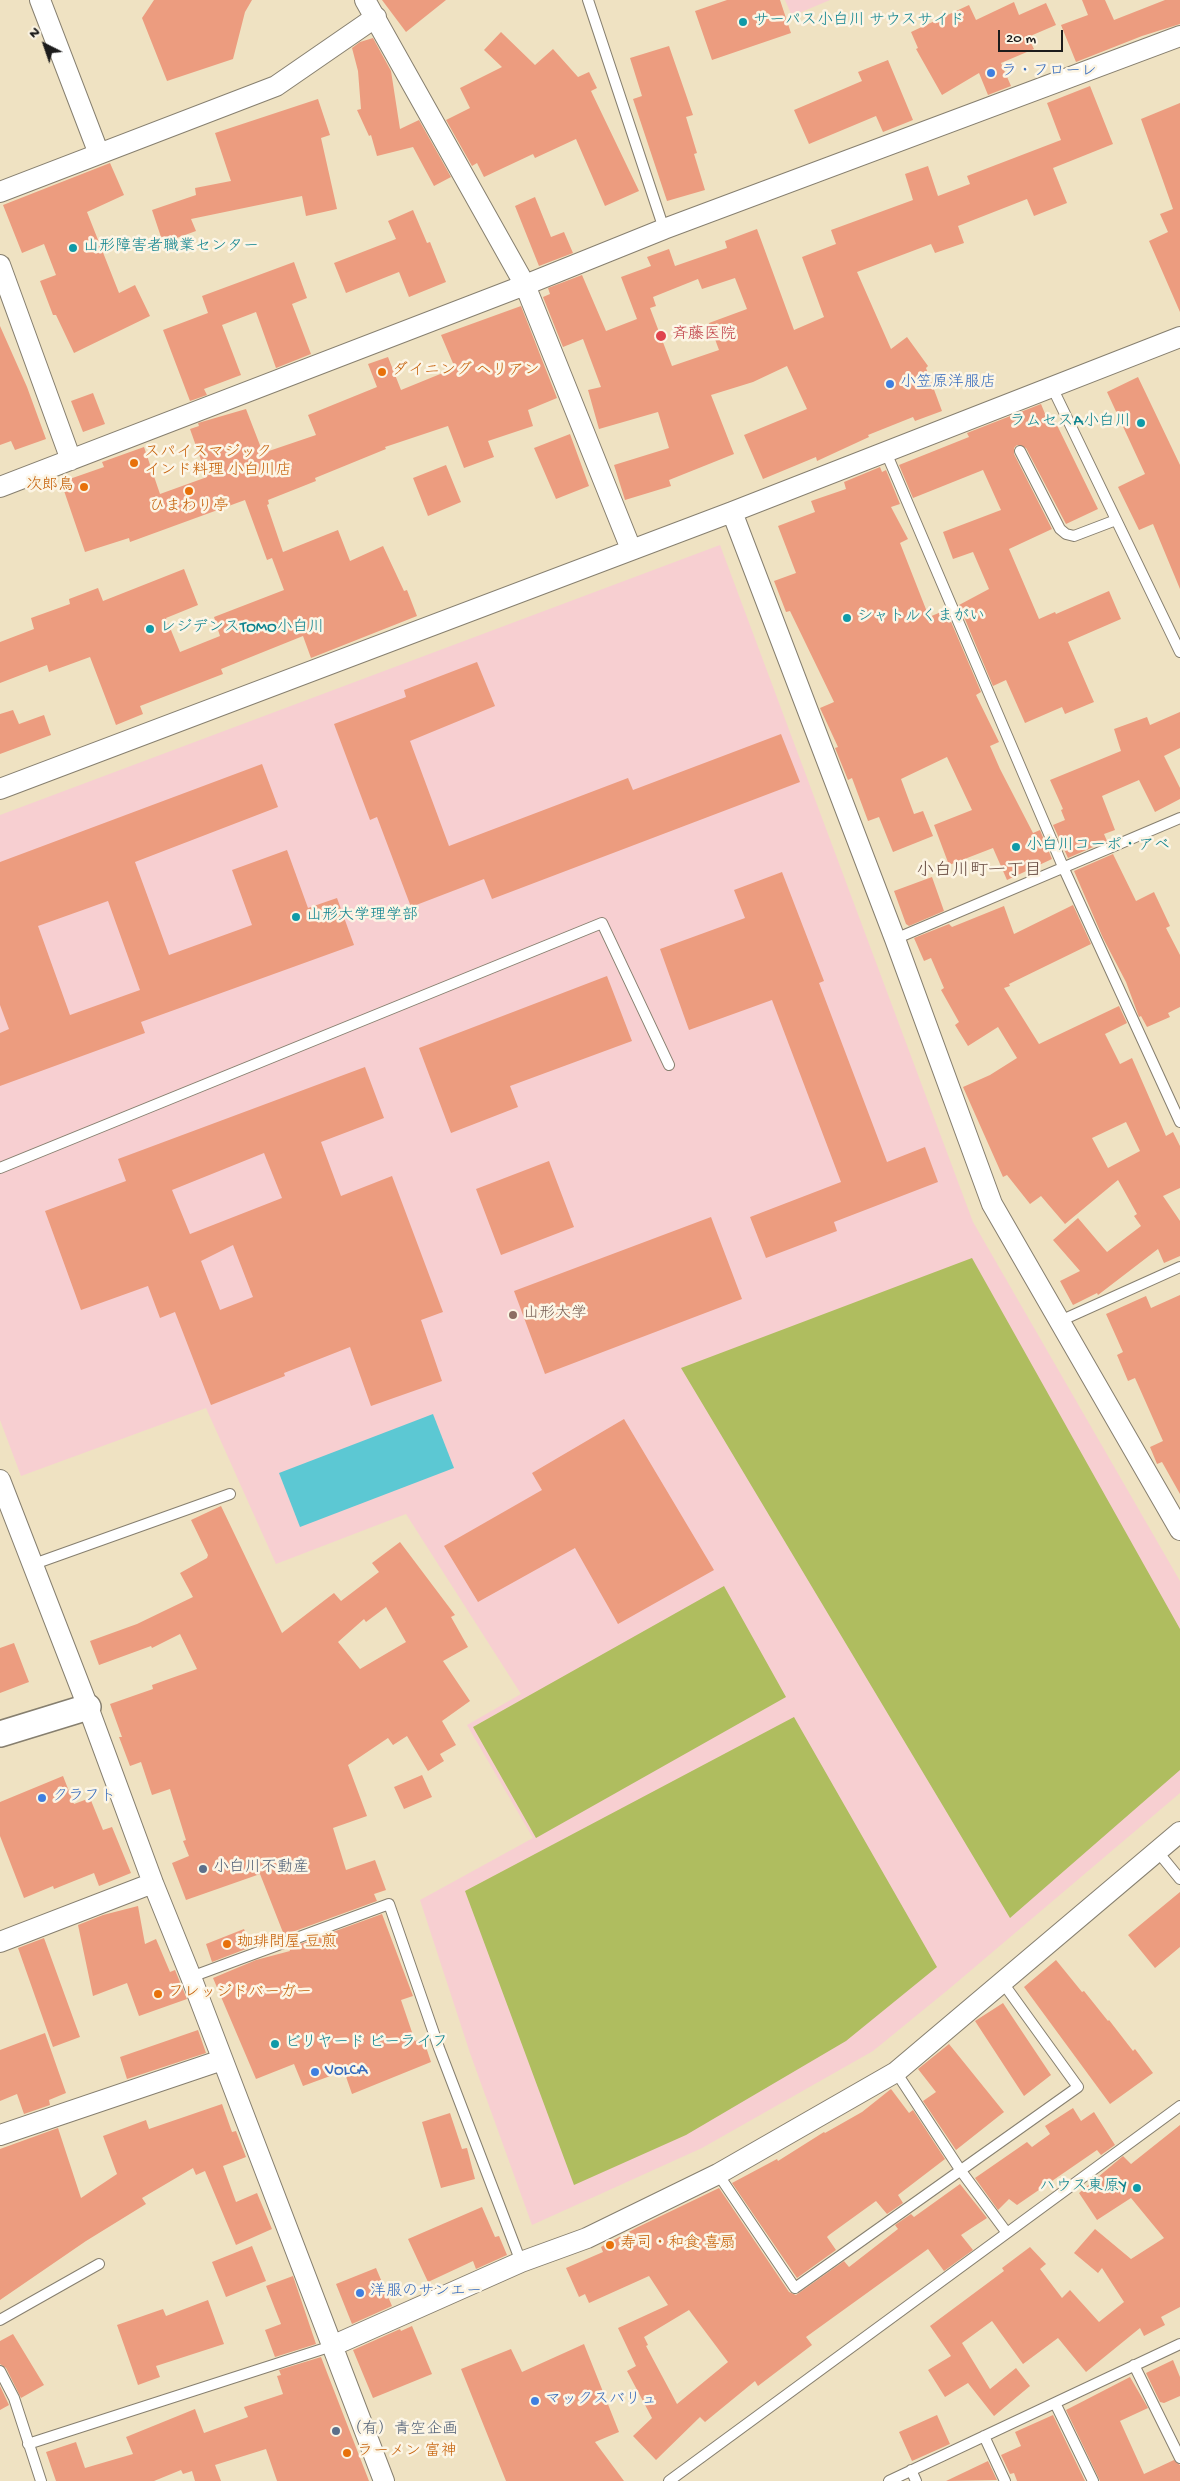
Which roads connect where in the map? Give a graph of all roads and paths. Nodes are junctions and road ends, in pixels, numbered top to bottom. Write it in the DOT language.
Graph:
graph roads {
  1 [pos="40,0"];
  2 [pos="365,0"];
  3 [pos="588,0"];
  4 [pos="376,17"];
  5 [pos="1180,36"];
  6 [pos="99,154"];
  7 [pos="0,192"];
  8 [pos="664,229"];
  9 [pos="0,265"];
  10 [pos="525,286"];
  11 [pos="1180,336"];
  12 [pos="1051,385"];
  13 [pos="885,450"];
  14 [pos="1020,451"];
  15 [pos="71,460"];
  16 [pos="0,487"];
  17 [pos="732,512"];
  18 [pos="1116,520"];
  19 [pos="631,550"];
  20 [pos="1180,652"];
  21 [pos="0,789"];
  22 [pos="1180,818"];
  23 [pos="1064,869"];
  24 [pos="895,939"];
  25 [pos="669,1065"];
  26 [pos="1180,1122"];
  27 [pos="0,1168"];
  28 [pos="1180,1267"];
  29 [pos="1060,1321"];
  30 [pos="0,1480"];
  31 [pos="230,1494"];
  32 [pos="4,1501"];
  33 [pos="1180,1530"];
  34 [pos="34,1564"];
  35 [pos="88,1708"];
  36 [pos="0,1734"];
  37 [pos="1180,1832"];
  38 [pos="1158,1852"];
  39 [pos="1180,1879"];
  40 [pos="153,1883"];
  41 [pos="0,1942"];
  42 [pos="191,1977"];
  43 [pos="1003,1983"];
  44 [pos="222,2060"];
  45 [pos="896,2072"];
  46 [pos="1180,2106"];
  47 [pos="0,2135"];
  48 [pos="961,2171"];
  49 [pos="718,2174"];
  50 [pos="1007,2233"];
  51 [pos="521,2262"];
  52 [pos="99,2264"];
  53 [pos="0,2320"];
  54 [pos="1180,2344"];
  55 [pos="332,2346"];
  56 [pos="1134,2365"];
  57 [pos="0,2371"];
  58 [pos="1055,2403"];
  59 [pos="984,2436"];
  60 [pos="28,2444"];
  61 [pos="1180,2458"];
  62 [pos="911,2470"];
  63 [pos="41,2481"];
  64 [pos="384,2481"];
  65 [pos="669,2481"];
  66 [pos="889,2481"];
  67 [pos="916,2481"];
  68 [pos="1005,2481"];
  69 [pos="1093,2481"];
  1 -- 6 [label="street"];
  2 -- 4 [label="street"];
  3 -- 8 [label="lane"];
  4 -- 6 [label="street"];
  4 -- 10 [label="street"];
  5 -- 8 [label="street"];
  6 -- 7 [label="street"];
  8 -- 10 [label="street"];
  9 -- 15 [label="street"];
  10 -- 15 [label="street"];
  10 -- 19 [label="street"];
  11 -- 12 [label="street"];
  12 -- 13 [label="street"];
  12 -- 18 [label="lane"];
  13 -- 17 [label="street"];
  13 -- 23 [label="lane"];
  14 -- 18 [label="lane"];
  15 -- 16 [label="street"];
  17 -- 19 [label="street"];
  17 -- 24 [label="street"];
  18 -- 20 [label="lane"];
  19 -- 21 [label="street"];
  22 -- 23 [label="lane"];
  23 -- 24 [label="lane"];
  23 -- 26 [label="lane"];
  24 -- 29 [label="street"];
  25 -- 27 [label="lane"];
  28 -- 29 [label="lane"];
  29 -- 33 [label="street"];
  30 -- 32 [label="street"];
  31 -- 34 [label="lane"];
  32 -- 34 [label="street"];
  34 -- 35 [label="street"];
  35 -- 36 [label="street"];
  35 -- 40 [label="street"];
  37 -- 38 [label="street"];
  38 -- 39 [label="lane"];
  38 -- 43 [label="street"];
  40 -- 41 [label="street"];
  40 -- 42 [label="street"];
  42 -- 44 [label="street"];
  42 -- 51 [label="lane"];
  43 -- 45 [label="street"];
  43 -- 48 [label="lane"];
  44 -- 47 [label="street"];
  44 -- 55 [label="street"];
  45 -- 48 [label="lane"];
  45 -- 49 [label="street"];
  46 -- 50 [label="lane"];
  48 -- 49 [label="lane"];
  48 -- 50 [label="lane"];
  49 -- 51 [label="street"];
  50 -- 65 [label="lane"];
  51 -- 55 [label="street"];
  52 -- 53 [label="lane"];
  54 -- 56 [label="lane"];
  55 -- 60 [label="lane"];
  55 -- 64 [label="street"];
  56 -- 58 [label="lane"];
  56 -- 61 [label="lane"];
  57 -- 60 [label="lane"];
  58 -- 59 [label="lane"];
  58 -- 69 [label="lane"];
  59 -- 62 [label="lane"];
  59 -- 68 [label="lane"];
  60 -- 63 [label="lane"];
  62 -- 66 [label="lane"];
  62 -- 67 [label="lane"];
}
